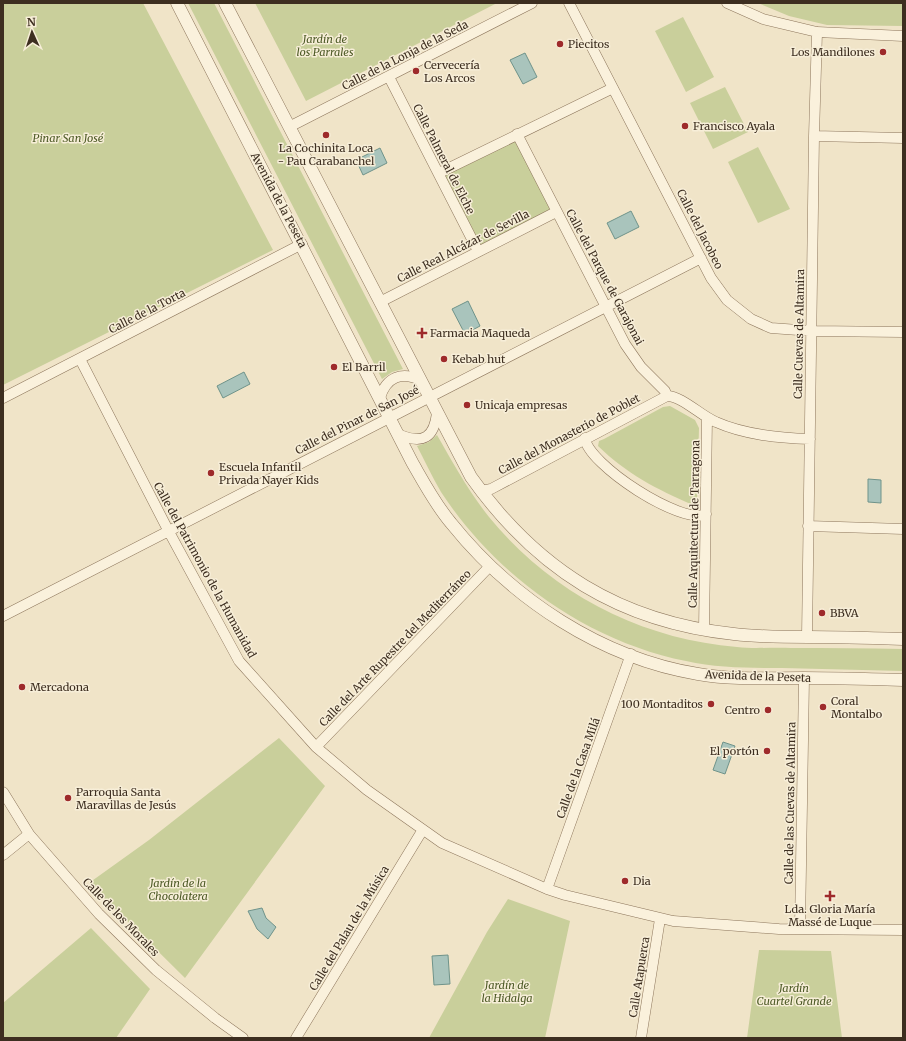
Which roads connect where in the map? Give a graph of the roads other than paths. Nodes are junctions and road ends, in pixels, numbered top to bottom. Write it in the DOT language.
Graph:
graph roads {
  1 [pos="177,3"];
  2 [pos="225,3"];
  3 [pos="532,3"];
  4 [pos="568,3"];
  5 [pos="727,3"];
  6 [pos="817,32"];
  7 [pos="903,36"];
  8 [pos="389,77"];
  9 [pos="613,88"];
  10 [pos="289,127"];
  11 [pos="517,134"];
  12 [pos="814,136"];
  13 [pos="903,138"];
  14 [pos="439,174"];
  15 [pos="556,212"];
  16 [pos="302,244"];
  17 [pos="478,251"];
  18 [pos="701,258"];
  19 [pos="380,302"];
  20 [pos="605,307"];
  21 [pos="812,331"];
  22 [pos="903,332"];
  23 [pos="80,359"];
  24 [pos="420,380"];
  25 [pos="429,396"];
  26 [pos="667,396"];
  27 [pos="3,398"];
  28 [pos="380,398"];
  29 [pos="437,413"];
  30 [pos="390,417"];
  31 [pos="706,418"];
  32 [pos="400,436"];
  33 [pos="585,438"];
  34 [pos="810,439"];
  35 [pos="481,491"];
  36 [pos="706,514"];
  37 [pos="808,526"];
  38 [pos="903,529"];
  39 [pos="168,530"];
  40 [pos="490,566"];
  41 [pos="3,616"];
  42 [pos="704,630"];
  43 [pos="807,637"];
  44 [pos="903,639"];
  45 [pos="631,654"];
  46 [pos="804,678"];
  47 [pos="903,680"];
  48 [pos="316,747"];
  49 [pos="3,792"];
  50 [pos="422,831"];
  51 [pos="29,834"];
  52 [pos="3,855"];
  53 [pos="547,889"];
  54 [pos="660,919"];
  55 [pos="800,928"];
  56 [pos="903,930"];
  57 [pos="243,1038"];
  58 [pos="296,1038"];
  59 [pos="641,1038"];
  1 -- 16 [label="street, Avenida de la Peseta"];
  2 -- 10 [label="street"];
  3 -- 8 [label="street, Calle de la Lonja de la Seda"];
  4 -- 9 [label="street, Calle del Jacobeo"];
  5 -- 6 [label="street"];
  6 -- 7 [label="street"];
  6 -- 12 [label="street, Calle Cuevas de Altamira"];
  8 -- 10 [label="street, Calle de la Lonja de la Seda"];
  8 -- 14 [label="street, Calle Palmeral de Elche"];
  9 -- 11 [label="street"];
  9 -- 18 [label="street, Calle del Jacobeo"];
  10 -- 19 [label="street"];
  11 -- 14 [label="street"];
  11 -- 15 [label="street, Calle del Parque de Garajonai"];
  12 -- 13 [label="street"];
  12 -- 21 [label="street, Calle Cuevas de Altamira"];
  14 -- 17 [label="street, Calle Palmeral de Elche"];
  15 -- 17 [label="street, Calle Real Alcázar de Sevilla"];
  15 -- 20 [label="street, Calle del Parque de Garajonai"];
  16 -- 23 [label="street, Calle de la Torta"];
  16 -- 28 [label="street, Avenida de la Peseta"];
  17 -- 19 [label="street, Calle Real Alcázar de Sevilla"];
  18 -- 20 [label="street, Calle del Pinar de San José"];
  18 -- 21 [label="street, Calle del Jacobeo"];
  19 -- 24 [label="street"];
  20 -- 25 [label="street, Calle del Pinar de San José"];
  20 -- 26 [label="street, Calle del Parque de Garajonai"];
  21 -- 22 [label="street, Calle del Jacobeo"];
  21 -- 34 [label="street, Calle Cuevas de Altamira"];
  23 -- 27 [label="street, Calle de la Torta"];
  23 -- 39 [label="street, Calle del Patrimonio de la Humanidad"];
  24 -- 25 [label="street"];
  24 -- 28 [label="street"];
  25 -- 29 [label="street"];
  25 -- 30 [label="street, Calle del Pinar de San José"];
  26 -- 31 [label="street, Calle del Parque de Garajonai"];
  26 -- 33 [label="street, Calle del Monasterio de Poblet"];
  28 -- 30 [label="street, Avenida de la Peseta"];
  29 -- 32 [label="street"];
  29 -- 35 [label="street"];
  30 -- 32 [label="street, Avenida de la Peseta"];
  30 -- 39 [label="street, Calle del Pinar de San José"];
  31 -- 34 [label="street, Calle del Parque de Garajonai"];
  31 -- 36 [label="street, Calle Arquitectura de Tarragona"];
  32 -- 40 [label="street, Avenida de la Peseta"];
  33 -- 35 [label="street, Calle del Monasterio de Poblet"];
  33 -- 36 [label="street"];
  34 -- 37 [label="street, Calle Cuevas de Altamira"];
  35 -- 42 [label="street"];
  36 -- 42 [label="street, Calle Arquitectura de Tarragona"];
  37 -- 38 [label="street"];
  37 -- 43 [label="street, Calle Cuevas de Altamira"];
  39 -- 41 [label="street, Calle del Pinar de San José"];
  39 -- 48 [label="street, Calle del Patrimonio de la Humanidad"];
  40 -- 45 [label="street, Avenida de la Peseta"];
  40 -- 48 [label="street, Calle del Arte Rupestre del Mediterráneo"];
  42 -- 43 [label="street"];
  43 -- 44 [label="street"];
  45 -- 46 [label="street, Avenida de la Peseta"];
  45 -- 53 [label="street, Calle de la Casa Milá"];
  46 -- 47 [label="street, Avenida de la Peseta"];
  46 -- 55 [label="street, Calle de las Cuevas de Altamira"];
  48 -- 50 [label="street, Calle del Patrimonio de la Humanidad"];
  49 -- 51 [label="street, Calle de los Morales"];
  50 -- 53 [label="street, Calle del Patrimonio de la Humanidad"];
  50 -- 58 [label="street, Calle del Palau de la Música"];
  51 -- 52 [label="street"];
  51 -- 57 [label="street, Calle de los Morales"];
  53 -- 54 [label="street, Calle del Patrimonio de la Humanidad"];
  54 -- 55 [label="street, Calle del Patrimonio de la Humanidad"];
  54 -- 59 [label="street, Calle Atapuerca"];
  55 -- 56 [label="street, Calle del Patrimonio de la Humanidad"];
}
